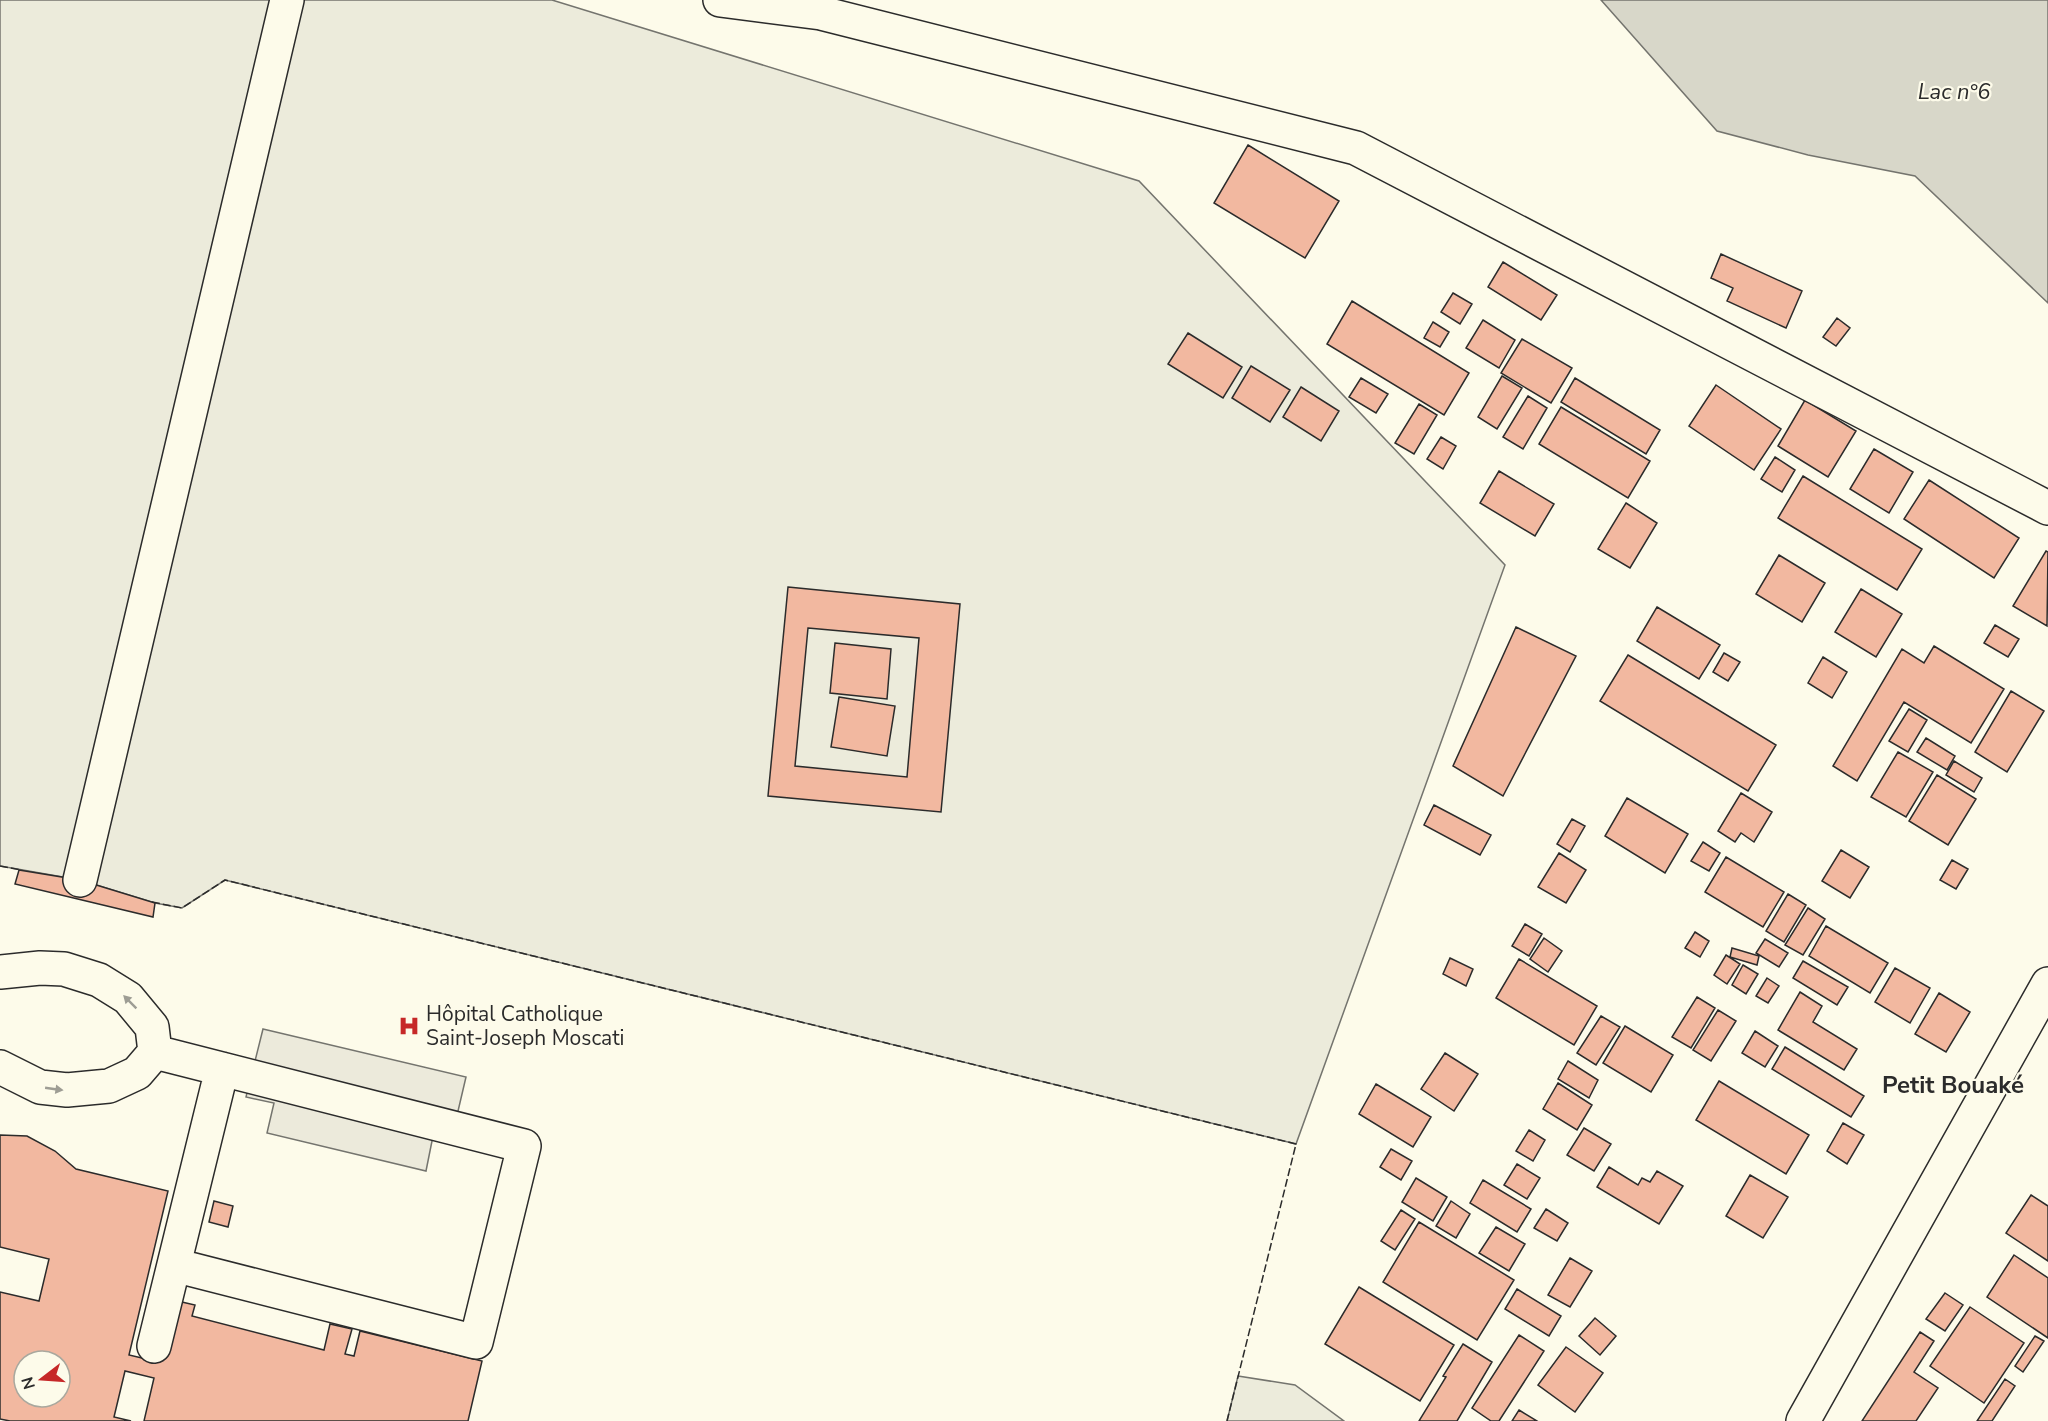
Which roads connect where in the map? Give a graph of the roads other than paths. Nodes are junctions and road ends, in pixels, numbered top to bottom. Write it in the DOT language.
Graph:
graph roads {
  1 [pos="287,0"];
  2 [pos="720,0"];
  3 [pos="2048,508"];
  4 [pos="80,880"];
  5 [pos="0,972"];
  6 [pos="2048,984"];
  7 [pos="155,1052"];
  8 [pos="0,1068"];
  9 [pos="222,1069"];
  10 [pos="174,1266"];
  11 [pos="154,1346"];
  12 [pos="1803,1421"];
  1 -- 4 [label="street"];
  2 -- 3 [label="street"];
  7 -- 5 [label="street, one-way"];
  6 -- 12 [label="street"];
  8 -- 7 [label="street, one-way"];
  7 -- 9 [label="street"];
  9 -- 10 [label="street"];
  9 -- 10 [label="street"];
  10 -- 11 [label="street"];
}
